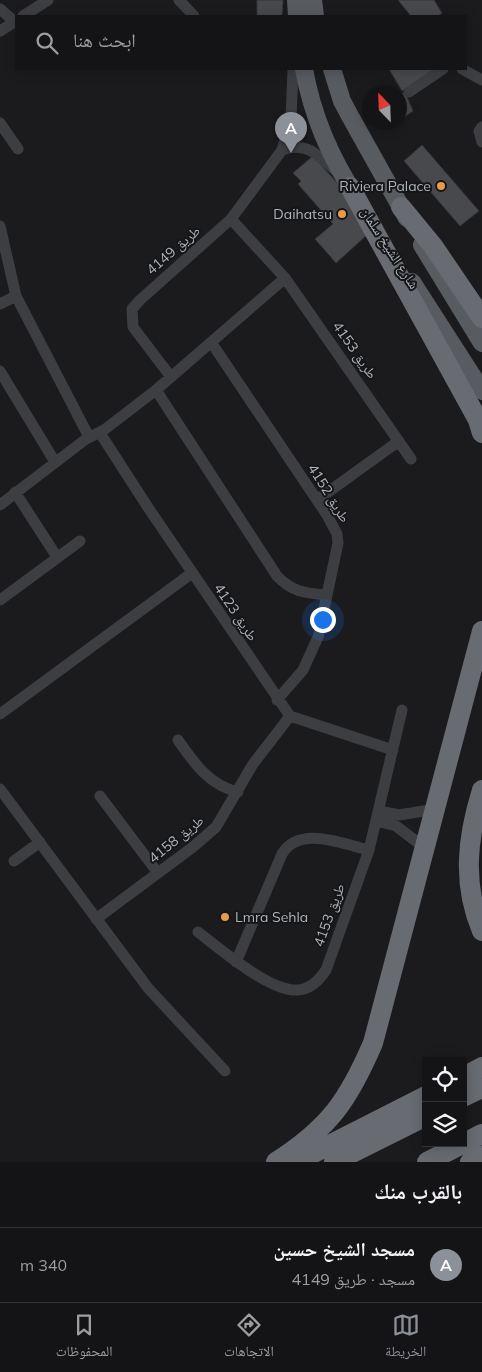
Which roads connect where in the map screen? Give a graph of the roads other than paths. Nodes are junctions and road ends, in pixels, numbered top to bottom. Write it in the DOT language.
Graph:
graph roads {
  1 [pos="179,0"];
  2 [pos="313,0"];
  3 [pos="322,0"];
  4 [pos="45,1"];
  5 [pos="0,9"];
  6 [pos="25,15"];
  7 [pos="193,15"];
  8 [pos="315,15"];
  9 [pos="324,15"];
  10 [pos="15,18"];
  11 [pos="15,22"];
  12 [pos="0,31"];
  13 [pos="293,70"];
  14 [pos="304,70"];
  15 [pos="332,70"];
  16 [pos="442,70"];
  17 [pos="464,70"];
  18 [pos="482,80"];
  19 [pos="409,92"];
  20 [pos="0,123"];
  21 [pos="482,127"];
  22 [pos="482,142"];
  23 [pos="18,149"];
  24 [pos="282,150"];
  25 [pos="347,183"];
  26 [pos="400,207"];
  27 [pos="231,219"];
  28 [pos="0,226"];
  29 [pos="285,278"];
  30 [pos="16,296"];
  31 [pos="0,304"];
  32 [pos="482,318"];
  33 [pos="211,342"];
  34 [pos="482,342"];
  35 [pos="0,372"];
  36 [pos="171,377"];
  37 [pos="156,390"];
  38 [pos="482,391"];
  39 [pos="482,433"];
  40 [pos="94,435"];
  41 [pos="399,441"];
  42 [pos="411,459"];
  43 [pos="55,462"];
  44 [pos="15,492"];
  45 [pos="317,500"];
  46 [pos="0,505"];
  47 [pos="80,541"];
  48 [pos="57,557"];
  49 [pos="192,573"];
  50 [pos="326,595"];
  51 [pos="0,600"];
  52 [pos="482,631"];
  53 [pos="277,700"];
  54 [pos="402,710"];
  55 [pos="0,714"];
  56 [pos="290,716"];
  57 [pos="178,740"];
  58 [pos="393,750"];
  59 [pos="0,789"];
  60 [pos="482,790"];
  61 [pos="238,792"];
  62 [pos="100,796"];
  63 [pos="436,809"];
  64 [pos="378,816"];
  65 [pos="40,842"];
  66 [pos="426,848"];
  67 [pos="369,850"];
  68 [pos="14,861"];
  69 [pos="158,873"];
  70 [pos="96,918"];
  71 [pos="482,931"];
  72 [pos="198,932"];
  73 [pos="236,962"];
  74 [pos="482,1067"];
  75 [pos="226,1071"];
  76 [pos="467,1074"];
  77 [pos="482,1088"];
  78 [pos="467,1095"];
  79 [pos="422,1098"];
  80 [pos="422,1118"];
  81 [pos="482,1134"];
  82 [pos="482,1156"];
  83 [pos="276,1162"];
  84 [pos="296,1162"];
  85 [pos="334,1162"];
  86 [pos="427,1162"];
  87 [pos="470,1162"];
  1 -- 7 [label="street"];
  2 -- 8 [label="main road"];
  3 -- 9 [label="main road"];
  4 -- 6 [label="street"];
  5 -- 10 [label="street"];
  11 -- 12 [label="street"];
  13 -- 24 [label="street, طريق 4149"];
  14 -- 25 [label="main road, شارع الشيخ سلمان"];
  15 -- 26 [label="main road, شارع الشيخ سلمان"];
  16 -- 19 [label="street"];
  17 -- 18 [label="street"];
  20 -- 23 [label="street"];
  21 -- 22 [label="street"];
  24 -- 25 [label="street"];
  24 -- 27 [label="street, طريق 4149"];
  25 -- 38 [label="main road, شارع الشيخ سلمان"];
  25 -- 39 [label="highway"];
  26 -- 32 [label="highway"];
  26 -- 34 [label="main road, شارع الشيخ سلمان"];
  27 -- 29 [label="street, طريق 4153"];
  27 -- 36 [label="street, طريق 4149"];
  28 -- 30 [label="street, طريق 4123"];
  29 -- 33 [label="street"];
  29 -- 41 [label="street, طريق 4153"];
  30 -- 31 [label="street"];
  30 -- 40 [label="street, طريق 4123"];
  33 -- 36 [label="street"];
  33 -- 45 [label="street, طريق 4152"];
  35 -- 43 [label="street"];
  36 -- 37 [label="street"];
  37 -- 40 [label="street"];
  37 -- 50 [label="street"];
  40 -- 43 [label="street"];
  40 -- 49 [label="street, طريق 4123"];
  41 -- 42 [label="street, طريق 4153"];
  41 -- 45 [label="street"];
  43 -- 44 [label="street"];
  44 -- 46 [label="street"];
  44 -- 48 [label="street"];
  45 -- 50 [label="street, طريق 4152"];
  47 -- 48 [label="street"];
  48 -- 51 [label="street"];
  49 -- 53 [label="street, طريق 4123"];
  49 -- 55 [label="street"];
  50 -- 53 [label="street, طريق 4152"];
  52 -- 63 [label="highway"];
  53 -- 56 [label="street, طريق 4123"];
  54 -- 58 [label="street, طريق 4153"];
  56 -- 58 [label="street"];
  56 -- 61 [label="street, طريق 4158"];
  57 -- 61 [label="street"];
  58 -- 64 [label="street, طريق 4153"];
  59 -- 65 [label="street"];
  60 -- 71 [label="highway"];
  61 -- 69 [label="street, طريق 4158"];
  62 -- 69 [label="street"];
  63 -- 64 [label="street"];
  63 -- 66 [label="highway"];
  64 -- 66 [label="street"];
  64 -- 67 [label="street, طريق 4153"];
  65 -- 68 [label="street"];
  65 -- 70 [label="street"];
  66 -- 83 [label="highway"];
  67 -- 73 [label="street"];
  67 -- 73 [label="street, طريق 4153"];
  69 -- 70 [label="street, طريق 4158"];
  70 -- 75 [label="street"];
  72 -- 73 [label="street"];
  74 -- 76 [label="highway"];
  77 -- 78 [label="highway"];
  79 -- 84 [label="highway"];
  80 -- 85 [label="highway"];
  81 -- 86 [label="highway"];
  82 -- 87 [label="highway"];
}
